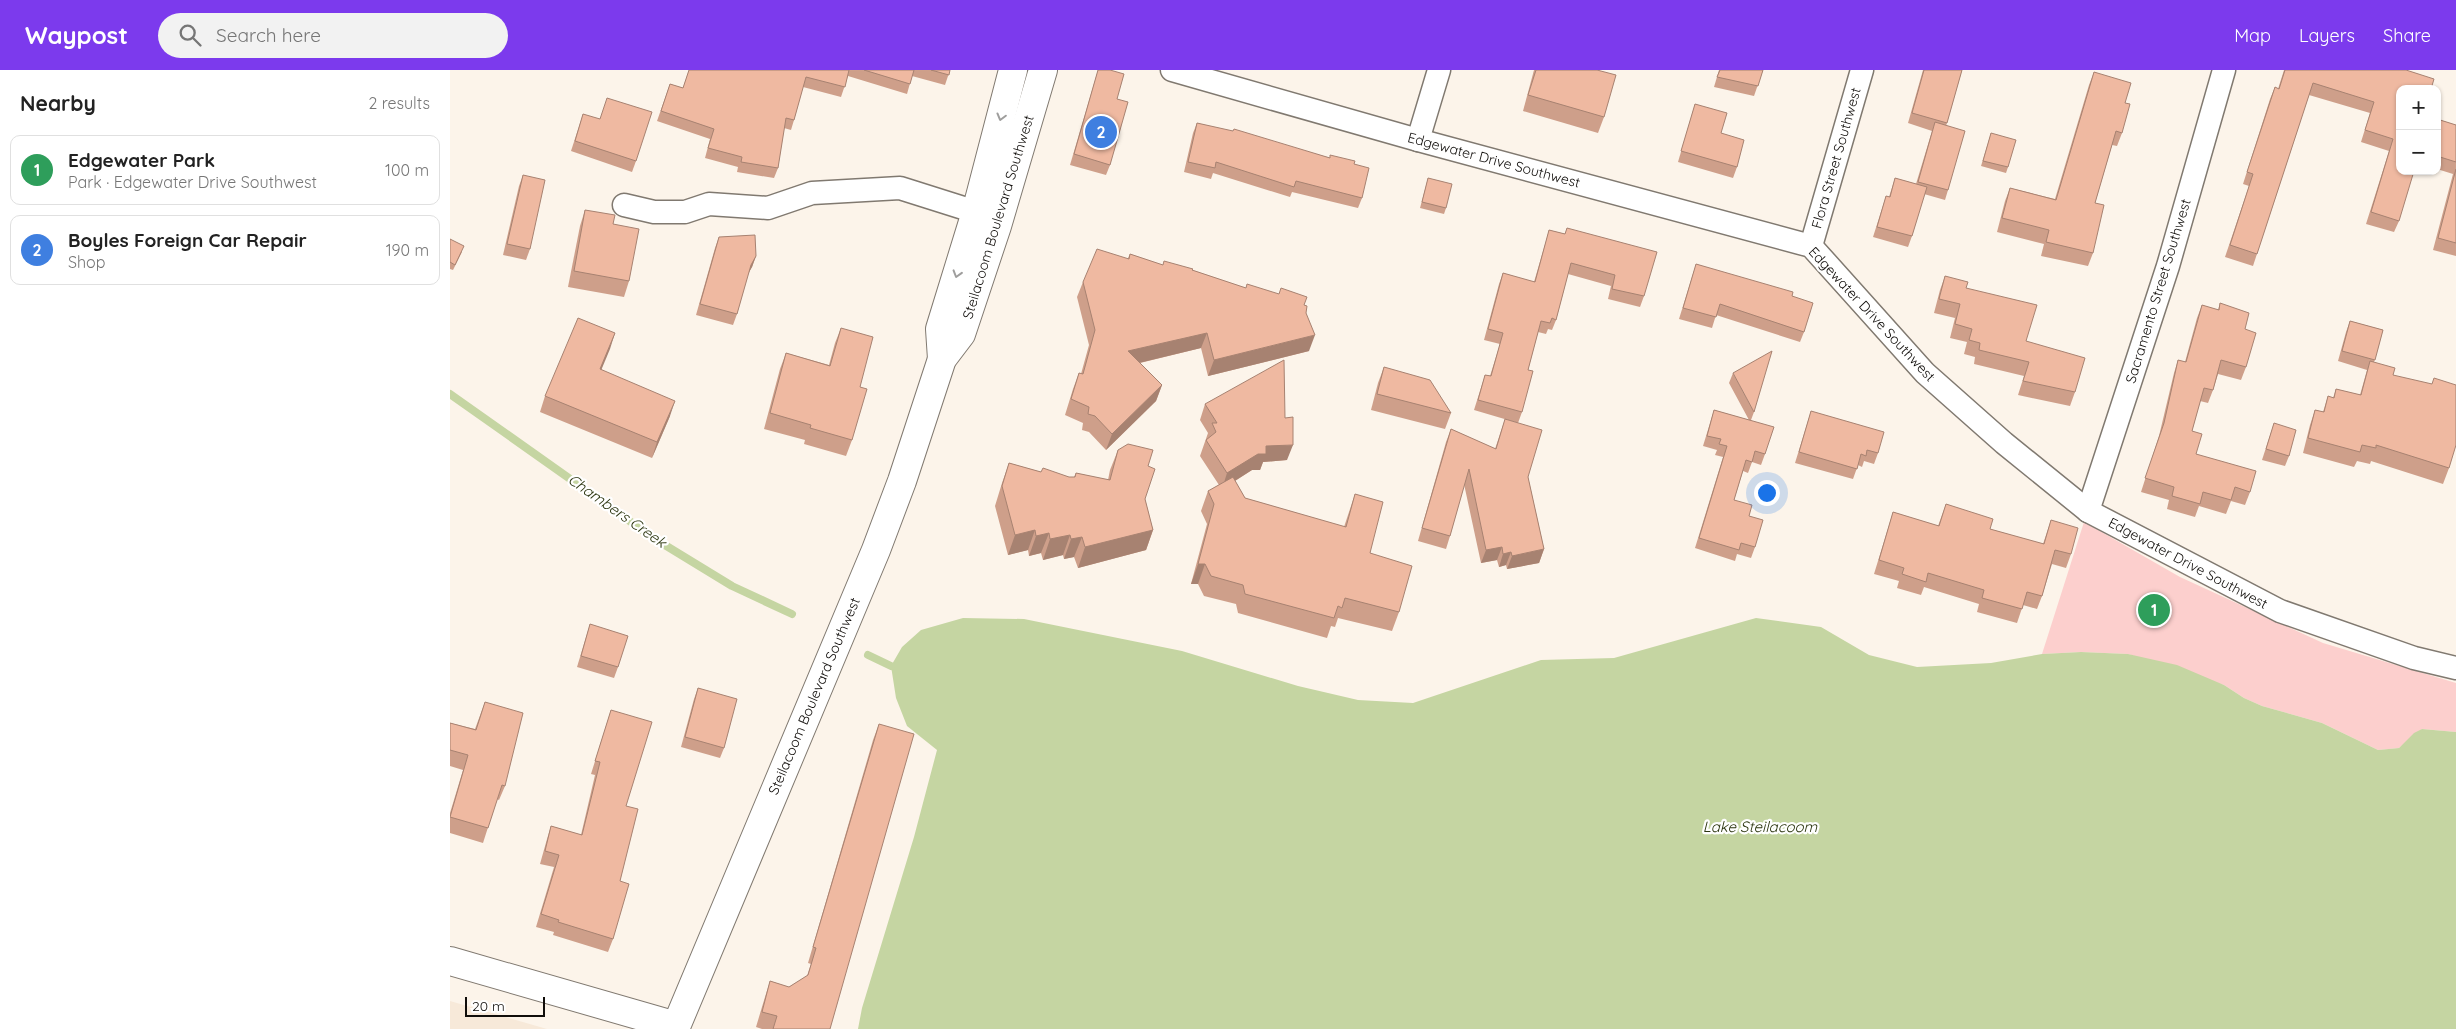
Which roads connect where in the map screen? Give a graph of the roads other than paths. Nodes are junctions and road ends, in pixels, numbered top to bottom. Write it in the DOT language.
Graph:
graph roads {
  1 [pos="1013,70"];
  2 [pos="1043,70"];
  3 [pos="1172,70"];
  4 [pos="1440,70"];
  5 [pos="1862,70"];
  6 [pos="2224,70"];
  7 [pos="1418,140"];
  8 [pos="624,205"];
  9 [pos="976,212"];
  10 [pos="1811,246"];
  11 [pos="942,359"];
  12 [pos="2088,511"];
  13 [pos="2456,668"];
  14 [pos="450,961"];
  15 [pos="675,1028"];
  1 -- 9 [label="main road, Steilacoom Boulevard Southwest, one-way"];
  2 -- 11 [label="main road, Steilacoom Boulevard Southwest"];
  3 -- 7 [label="street, Edgewater Drive Southwest"];
  4 -- 7 [label="street"];
  5 -- 10 [label="street, Flora Street Southwest"];
  6 -- 12 [label="street, Sacramento Street Southwest"];
  7 -- 10 [label="street, Edgewater Drive Southwest"];
  8 -- 9 [label="street"];
  9 -- 11 [label="main road, Steilacoom Boulevard Southwest, one-way"];
  10 -- 12 [label="street, Edgewater Drive Southwest"];
  11 -- 15 [label="main road, Steilacoom Boulevard Southwest"];
  12 -- 13 [label="street, Edgewater Drive Southwest"];
  14 -- 15 [label="main road"];
}
